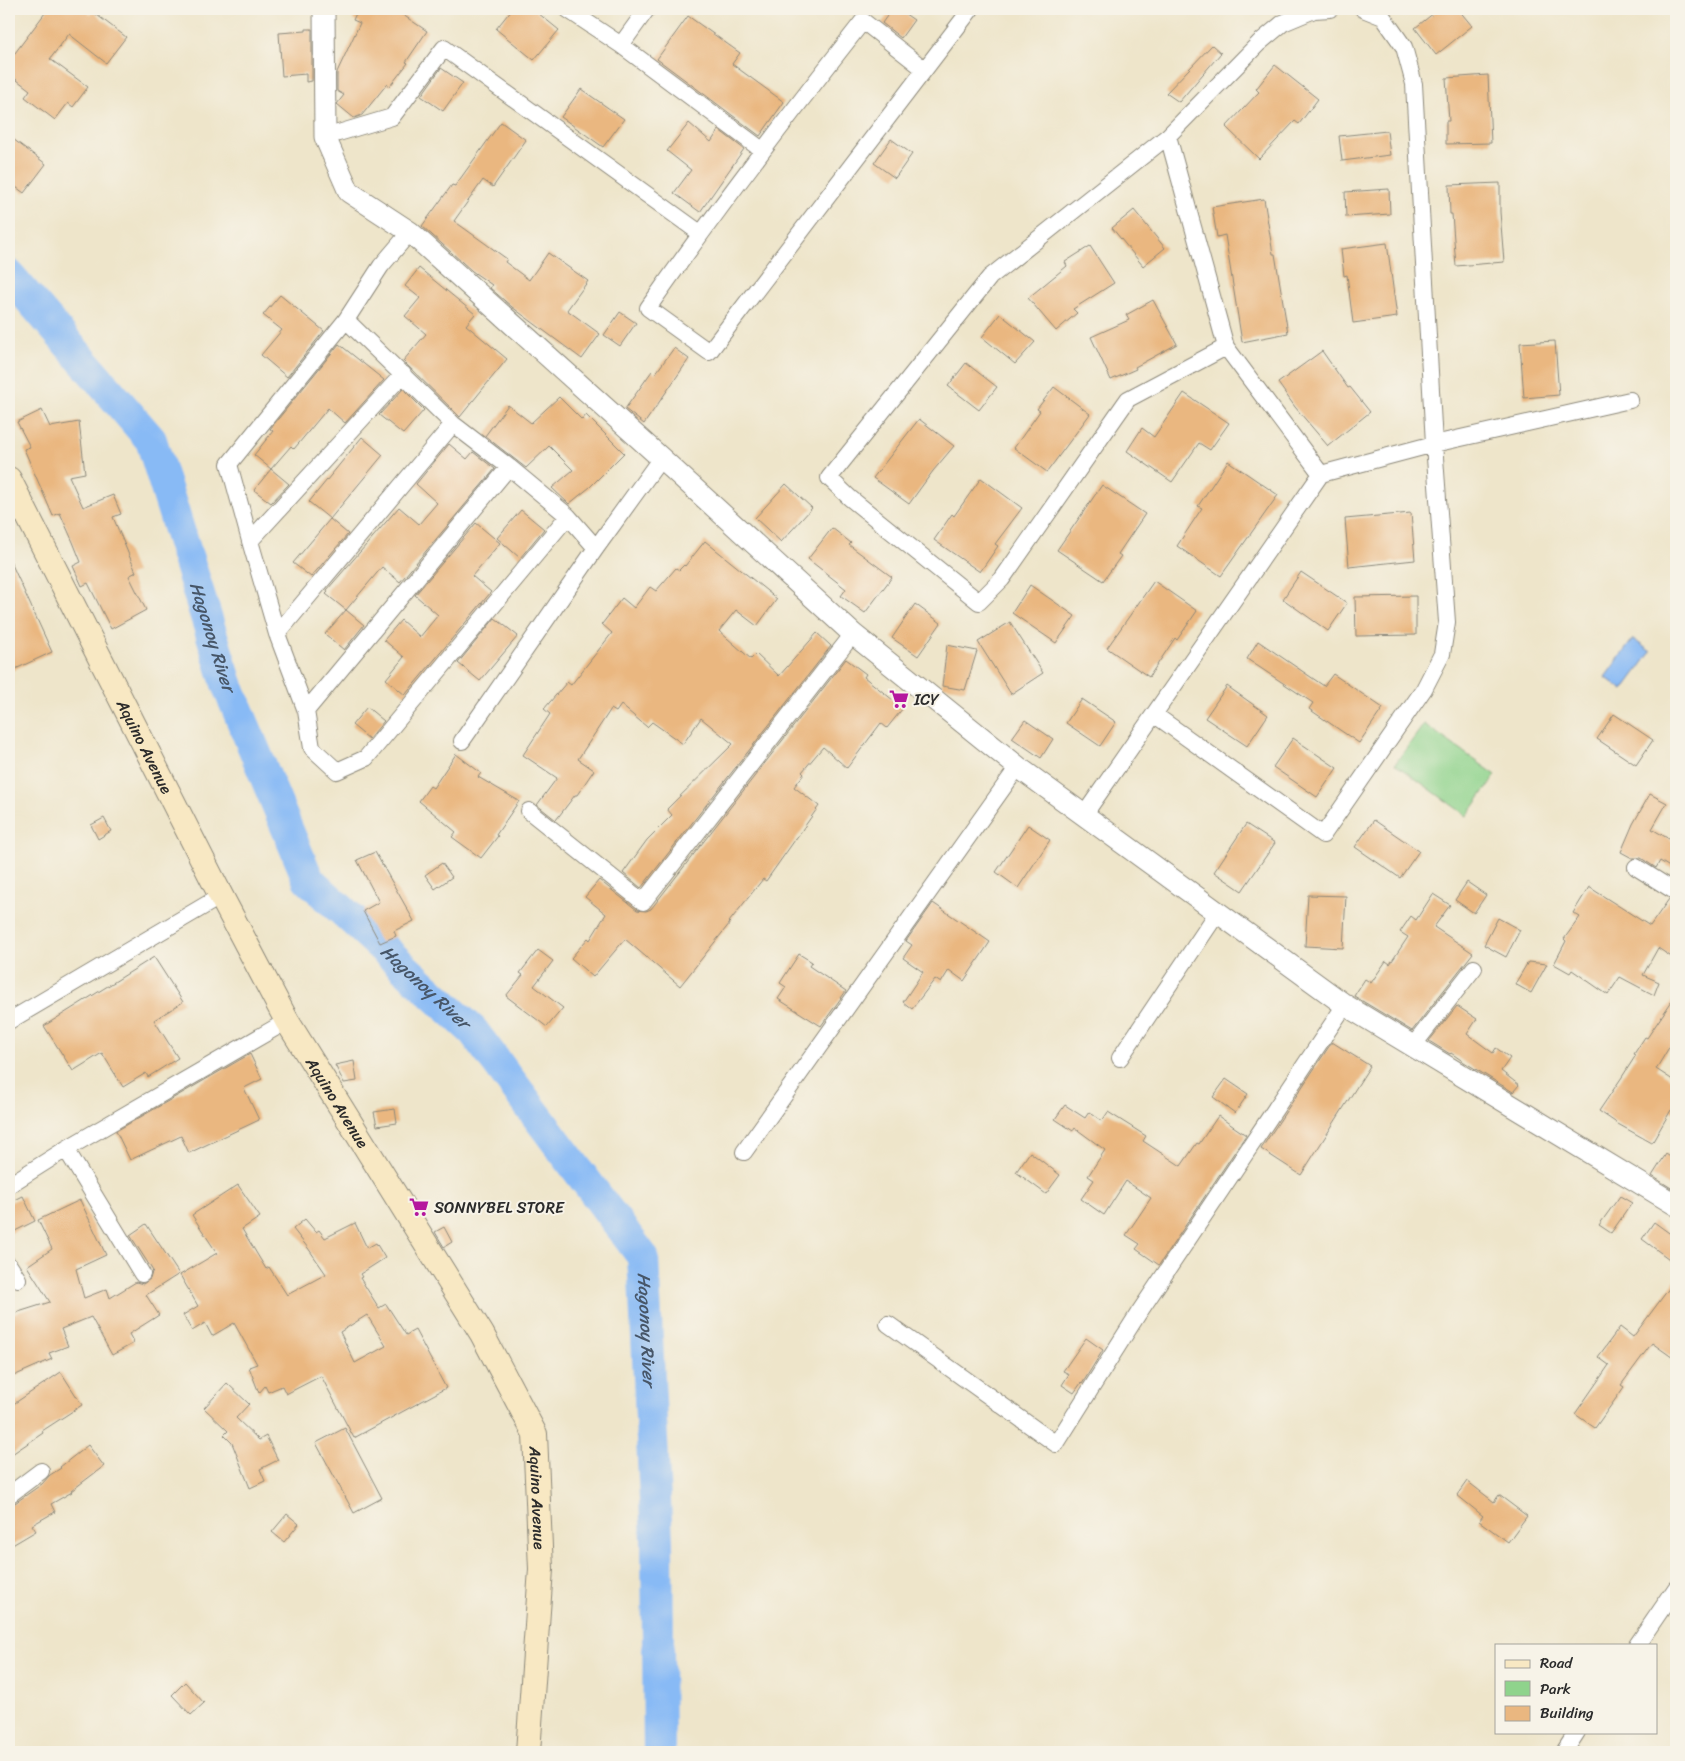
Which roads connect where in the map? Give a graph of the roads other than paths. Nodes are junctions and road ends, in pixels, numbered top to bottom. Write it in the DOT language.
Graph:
graph roads {
  1 [pos="324,9"];
  2 [pos="567,9"];
  3 [pos="647,9"];
  4 [pos="970,9"];
  5 [pos="1330,9"];
  6 [pos="1363,9"];
  7 [pos="621,45"];
  8 [pos="924,69"];
  9 [pos="1168,136"];
  10 [pos="325,137"];
  11 [pos="762,150"];
  12 [pos="410,232"];
  13 [pos="700,233"];
  14 [pos="346,320"];
  15 [pos="1226,347"];
  16 [pos="403,374"];
  17 [pos="1630,400"];
  18 [pos="453,424"];
  19 [pos="1434,444"];
  20 [pos="661,458"];
  21 [pos="509,467"];
  22 [pos="1321,474"];
  23 [pos="9,479"];
  24 [pos="16,513"];
  25 [pos="568,516"];
  26 [pos="250,542"];
  27 [pos="596,548"];
  28 [pos="277,634"];
  29 [pos="853,634"];
  30 [pos="306,711"];
  31 [pos="1155,715"];
  32 [pos="462,741"];
  33 [pos="1018,767"];
  34 [pos="529,811"];
  35 [pos="1084,815"];
  36 [pos="1636,866"];
  37 [pos="1676,892"];
  38 [pos="221,896"];
  39 [pos="1218,912"];
  40 [pos="1474,968"];
  41 [pos="1345,1005"];
  42 [pos="9,1021"];
  43 [pos="288,1021"];
  44 [pos="1412,1047"];
  45 [pos="1120,1058"];
  46 [pos="66,1148"];
  47 [pos="744,1152"];
  48 [pos="9,1184"];
  49 [pos="1676,1205"];
  50 [pos="9,1265"];
  51 [pos="142,1274"];
  52 [pos="18,1279"];
  53 [pos="888,1324"];
  54 [pos="42,1471"];
  55 [pos="9,1495"];
  56 [pos="1675,1593"];
  57 [pos="1638,1644"];
  58 [pos="1576,1734"];
  59 [pos="528,1752"];
  60 [pos="1564,1752"];
  1 -- 10 [label="street"];
  2 -- 7 [label="street"];
  3 -- 7 [label="street"];
  4 -- 8 [label="street"];
  5 -- 9 [label="street"];
  6 -- 19 [label="street"];
  7 -- 11 [label="street"];
  8 -- 11 [label="street"];
  8 -- 13 [label="street"];
  9 -- 15 [label="street"];
  9 -- 15 [label="street"];
  10 -- 12 [label="street"];
  10 -- 13 [label="street"];
  11 -- 13 [label="street"];
  12 -- 14 [label="street"];
  12 -- 20 [label="street"];
  14 -- 16 [label="street"];
  14 -- 26 [label="street"];
  15 -- 22 [label="street"];
  16 -- 18 [label="street"];
  16 -- 26 [label="street"];
  17 -- 19 [label="street"];
  18 -- 21 [label="street"];
  18 -- 28 [label="street"];
  19 -- 22 [label="street"];
  19 -- 31 [label="street"];
  20 -- 27 [label="street"];
  20 -- 29 [label="street"];
  21 -- 25 [label="street"];
  21 -- 30 [label="street"];
  22 -- 31 [label="street"];
  23 -- 24 [label="main road, Aquino Avenue"];
  24 -- 38 [label="main road, Aquino Avenue"];
  25 -- 27 [label="street"];
  25 -- 30 [label="street"];
  26 -- 28 [label="street"];
  27 -- 32 [label="street"];
  28 -- 30 [label="street"];
  29 -- 33 [label="street"];
  29 -- 34 [label="street"];
  31 -- 35 [label="street"];
  33 -- 35 [label="street"];
  33 -- 47 [label="street"];
  35 -- 39 [label="street"];
  36 -- 37 [label="street"];
  38 -- 42 [label="street"];
  38 -- 43 [label="main road, Aquino Avenue"];
  39 -- 41 [label="street"];
  39 -- 45 [label="street"];
  40 -- 44 [label="street"];
  41 -- 44 [label="street"];
  41 -- 53 [label="street"];
  43 -- 46 [label="street"];
  43 -- 59 [label="main road, Aquino Avenue"];
  44 -- 49 [label="street"];
  46 -- 48 [label="street"];
  46 -- 51 [label="street"];
  50 -- 52 [label="street"];
  54 -- 55 [label="street"];
  56 -- 57 [label="street"];
  58 -- 60 [label="street"];
}
